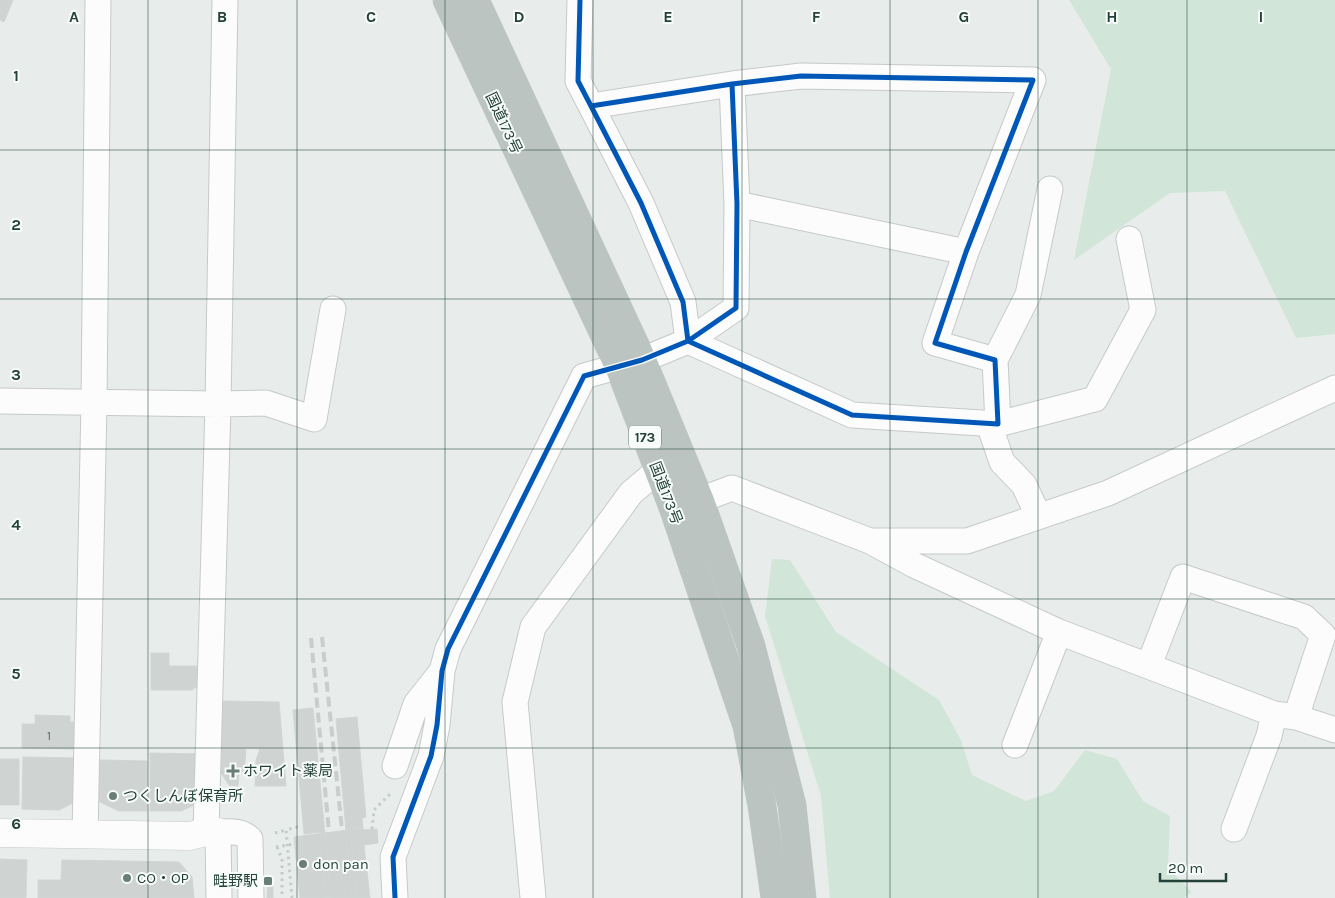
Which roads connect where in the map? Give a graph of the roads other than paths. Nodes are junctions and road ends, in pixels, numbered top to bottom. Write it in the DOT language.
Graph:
graph roads {
  1 [pos="98,0"];
  2 [pos="224,0"];
  3 [pos="447,0"];
  4 [pos="475,0"];
  5 [pos="580,0"];
  6 [pos="732,84"];
  7 [pos="591,106"];
  8 [pos="1050,189"];
  9 [pos="737,204"];
  10 [pos="1129,239"];
  11 [pos="966,252"];
  12 [pos="333,309"];
  13 [pos="688,341"];
  14 [pos="995,360"];
  15 [pos="630,363"];
  16 [pos="1335,388"];
  17 [pos="0,401"];
  18 [pos="94,403"];
  19 [pos="218,404"];
  20 [pos="993,424"];
  21 [pos="658,471"];
  22 [pos="700,500"];
  23 [pos="674,510"];
  24 [pos="1038,515"];
  25 [pos="870,541"];
  26 [pos="1059,632"];
  27 [pos="1149,665"];
  28 [pos="442,672"];
  29 [pos="1285,716"];
  30 [pos="1335,730"];
  31 [pos="1015,745"];
  32 [pos="395,766"];
  33 [pos="1234,829"];
  34 [pos="212,832"];
  35 [pos="0,833"];
  36 [pos="85,834"];
  37 [pos="219,898"];
  38 [pos="251,898"];
  39 [pos="395,898"];
  40 [pos="533,898"];
  41 [pos="775,898"];
  42 [pos="802,898"];
  1 -- 18 [label="street"];
  2 -- 19 [label="street"];
  3 -- 15 [label="highway, 国道173号 / 173"];
  4 -- 15 [label="highway, 国道173号 / 173"];
  5 -- 7 [label="street"];
  6 -- 7 [label="street"];
  6 -- 9 [label="street"];
  6 -- 11 [label="street"];
  7 -- 13 [label="street"];
  8 -- 14 [label="street"];
  9 -- 11 [label="street"];
  9 -- 13 [label="street"];
  10 -- 20 [label="street"];
  11 -- 14 [label="street"];
  12 -- 19 [label="street"];
  13 -- 15 [label="street"];
  13 -- 20 [label="street"];
  14 -- 20 [label="street"];
  15 -- 21 [label="highway, 国道173号 / 173"];
  15 -- 22 [label="highway, 国道173号 / 173"];
  15 -- 28 [label="street"];
  16 -- 24 [label="street"];
  17 -- 18 [label="street"];
  18 -- 19 [label="street"];
  18 -- 36 [label="street"];
  19 -- 34 [label="street"];
  20 -- 24 [label="street"];
  21 -- 23 [label="highway, 国道173号 / 173"];
  21 -- 40 [label="street"];
  22 -- 23 [label="street"];
  22 -- 25 [label="street"];
  22 -- 42 [label="highway, 国道173号 / 173"];
  23 -- 41 [label="highway, 国道173号 / 173"];
  24 -- 25 [label="street"];
  25 -- 26 [label="street"];
  26 -- 27 [label="street"];
  26 -- 31 [label="street"];
  27 -- 29 [label="street"];
  27 -- 29 [label="street"];
  28 -- 32 [label="street"];
  28 -- 39 [label="street"];
  29 -- 30 [label="street"];
  29 -- 33 [label="street"];
  34 -- 36 [label="street"];
  34 -- 37 [label="street"];
  34 -- 38 [label="street"];
  35 -- 36 [label="street"];
}
